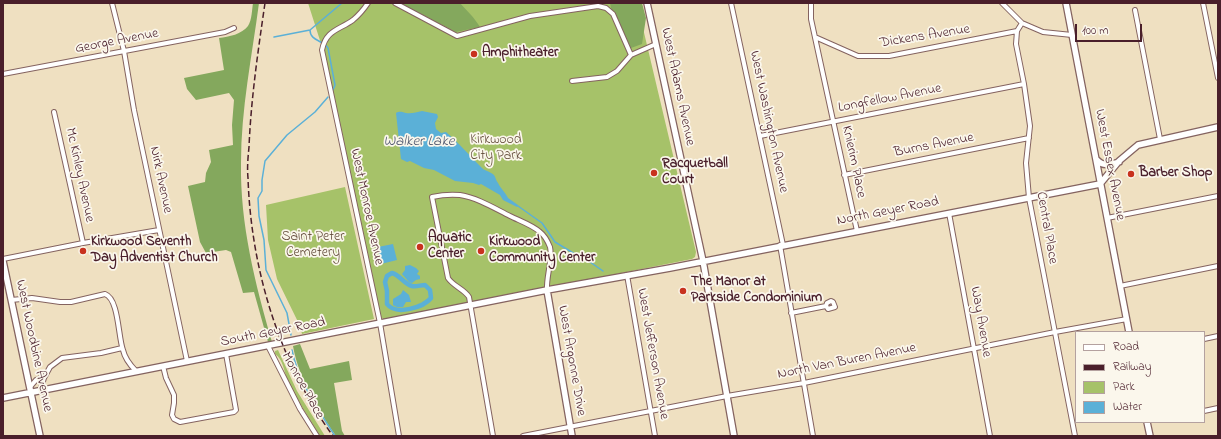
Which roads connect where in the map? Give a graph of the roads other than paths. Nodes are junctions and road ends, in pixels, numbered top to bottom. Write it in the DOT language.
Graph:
graph roads {
  1 [pos="112,3"];
  2 [pos="368,3"];
  3 [pos="395,3"];
  4 [pos="647,3"];
  5 [pos="731,3"];
  6 [pos="811,3"];
  7 [pos="1002,3"];
  8 [pos="1066,3"];
  9 [pos="1203,3"];
  10 [pos="1135,10"];
  11 [pos="1022,23"];
  12 [pos="234,28"];
  13 [pos="1017,31"];
  14 [pos="1072,35"];
  15 [pos="815,37"];
  16 [pos="656,44"];
  17 [pos="124,51"];
  18 [pos="631,55"];
  19 [pos="3,74"];
  20 [pos="1218,78"];
  21 [pos="572,81"];
  22 [pos="1024,84"];
  23 [pos="54,112"];
  24 [pos="833,122"];
  25 [pos="1218,127"];
  26 [pos="760,136"];
  27 [pos="1028,138"];
  28 [pos="1160,139"];
  29 [pos="1096,160"];
  30 [pos="1119,161"];
  31 [pos="844,175"];
  32 [pos="1100,184"];
  33 [pos="1218,196"];
  34 [pos="1028,198"];
  35 [pos="949,213"];
  36 [pos="1107,218"];
  37 [pos="159,230"];
  38 [pos="857,231"];
  39 [pos="83,243"];
  40 [pos="781,245"];
  41 [pos="3,260"];
  42 [pos="703,261"];
  43 [pos="1218,266"];
  44 [pos="626,275"];
  45 [pos="1120,286"];
  46 [pos="546,290"];
  47 [pos="11,300"];
  48 [pos="470,305"];
  49 [pos="826,306"];
  50 [pos="791,312"];
  51 [pos="1127,319"];
  52 [pos="380,323"];
  53 [pos="1129,331"];
  54 [pos="1055,332"];
  55 [pos="1218,336"];
  56 [pos="1205,340"];
  57 [pos="268,346"];
  58 [pos="122,348"];
  59 [pos="974,349"];
  60 [pos="226,354"];
  61 [pos="187,361"];
  62 [pos="163,366"];
  63 [pos="136,372"];
  64 [pos="45,376"];
  65 [pos="35,382"];
  66 [pos="804,383"];
  67 [pos="41,388"];
  68 [pos="30,390"];
  69 [pos="727,396"];
  70 [pos="3,398"];
  71 [pos="1218,408"];
  72 [pos="651,410"];
  73 [pos="1205,411"];
  74 [pos="1148,423"];
  75 [pos="571,426"];
  76 [pos="40,436"];
  77 [pos="317,436"];
  78 [pos="399,436"];
  79 [pos="493,436"];
  80 [pos="523,436"];
  81 [pos="572,436"];
  82 [pos="655,436"];
  83 [pos="734,436"];
  84 [pos="813,436"];
  85 [pos="990,436"];
  86 [pos="1075,436"];
  87 [pos="1150,436"];
  1 -- 17 [label="street, Nirk Avenue"];
  2 -- 52 [label="street, West Monroe Avenue"];
  3 -- 18 [label="street"];
  4 -- 16 [label="street, West Adams Avenue"];
  5 -- 26 [label="street, West Washington Avenue"];
  6 -- 15 [label="street, Knierim Place"];
  7 -- 11 [label="street"];
  8 -- 14 [label="street, West Essex Avenue"];
  9 -- 20 [label="street"];
  10 -- 28 [label="street"];
  11 -- 13 [label="street"];
  11 -- 14 [label="street"];
  12 -- 17 [label="street, George Avenue"];
  13 -- 15 [label="street, Dickens Avenue"];
  13 -- 22 [label="street, Central Place"];
  14 -- 29 [label="street, West Essex Avenue"];
  15 -- 24 [label="street, Knierim Place"];
  16 -- 18 [label="street"];
  16 -- 42 [label="street, West Adams Avenue"];
  17 -- 19 [label="street, George Avenue"];
  17 -- 37 [label="street, Nirk Avenue"];
  18 -- 21 [label="street"];
  22 -- 24 [label="street, Longfellow Avenue"];
  22 -- 27 [label="street, Central Place"];
  23 -- 39 [label="street, Mc Kinley Avenue"];
  24 -- 26 [label="street, Longfellow Avenue"];
  24 -- 31 [label="street, Knierim Place"];
  25 -- 28 [label="street"];
  26 -- 40 [label="street, West Washington Avenue"];
  27 -- 31 [label="street, Burns Avenue"];
  27 -- 34 [label="street, Central Place"];
  28 -- 30 [label="street"];
  29 -- 30 [label="street"];
  29 -- 32 [label="street, West Essex Avenue"];
  30 -- 32 [label="street"];
  31 -- 38 [label="street, Knierim Place"];
  32 -- 34 [label="street, North Geyer Road"];
  32 -- 36 [label="street, West Essex Avenue"];
  33 -- 36 [label="street"];
  34 -- 35 [label="street, North Geyer Road"];
  34 -- 54 [label="street, Central Place"];
  35 -- 38 [label="street, North Geyer Road"];
  35 -- 59 [label="street, Way Avenue"];
  36 -- 45 [label="street, West Essex Avenue"];
  37 -- 39 [label="street"];
  37 -- 61 [label="street, Nirk Avenue"];
  38 -- 40 [label="street, North Geyer Road"];
  39 -- 41 [label="street"];
  40 -- 42 [label="street, North Geyer Road"];
  40 -- 50 [label="street, West Washington Avenue"];
  41 -- 47 [label="street, West Woodbine Avenue"];
  42 -- 44 [label="street, North Geyer Road"];
  42 -- 69 [label="street, West Adams Avenue"];
  43 -- 45 [label="street"];
  44 -- 46 [label="street, North Geyer Road"];
  44 -- 72 [label="street, West Jefferson Avenue"];
  45 -- 51 [label="street, West Essex Avenue"];
  46 -- 48 [label="street, South Geyer Road"];
  46 -- 48 [label="street"];
  46 -- 75 [label="street, West Argonne Drive"];
  47 -- 58 [label="street"];
  47 -- 68 [label="street, West Woodbine Avenue"];
  48 -- 52 [label="street, South Geyer Road"];
  48 -- 79 [label="street"];
  49 -- 50 [label="street"];
  50 -- 66 [label="street, West Washington Avenue"];
  51 -- 53 [label="street, West Essex Avenue"];
  51 -- 54 [label="street, North Van Buren Avenue"];
  52 -- 57 [label="street, South Geyer Road"];
  52 -- 78 [label="street, West Monroe Avenue"];
  54 -- 59 [label="street, North Van Buren Avenue"];
  54 -- 86 [label="street, Central Place"];
  55 -- 56 [label="street"];
  57 -- 60 [label="street, South Geyer Road"];
  57 -- 77 [label="street, Monroe Place"];
  58 -- 63 [label="street"];
  58 -- 64 [label="street"];
  59 -- 66 [label="street, North Van Buren Avenue"];
  59 -- 85 [label="street, Way Avenue"];
  60 -- 61 [label="street, South Geyer Road"];
  60 -- 62 [label="street"];
  61 -- 62 [label="street, South Geyer Road"];
  62 -- 63 [label="street, South Geyer Road"];
  63 -- 67 [label="street, South Geyer Road"];
  64 -- 65 [label="street"];
  64 -- 67 [label="street"];
  65 -- 67 [label="street"];
  65 -- 68 [label="street"];
  66 -- 69 [label="street, North Van Buren Avenue"];
  66 -- 84 [label="street, West Washington Avenue"];
  67 -- 68 [label="street, South Geyer Road"];
  68 -- 70 [label="street, South Geyer Road"];
  68 -- 76 [label="street, West Woodbine Avenue"];
  69 -- 72 [label="street, North Van Buren Avenue"];
  69 -- 83 [label="street, West Adams Avenue"];
  71 -- 73 [label="street"];
  72 -- 75 [label="street, North Van Buren Avenue"];
  72 -- 82 [label="street, West Jefferson Avenue"];
  74 -- 87 [label="street"];
  75 -- 80 [label="street, North Van Buren Avenue"];
  75 -- 81 [label="street, West Argonne Drive"];
}
